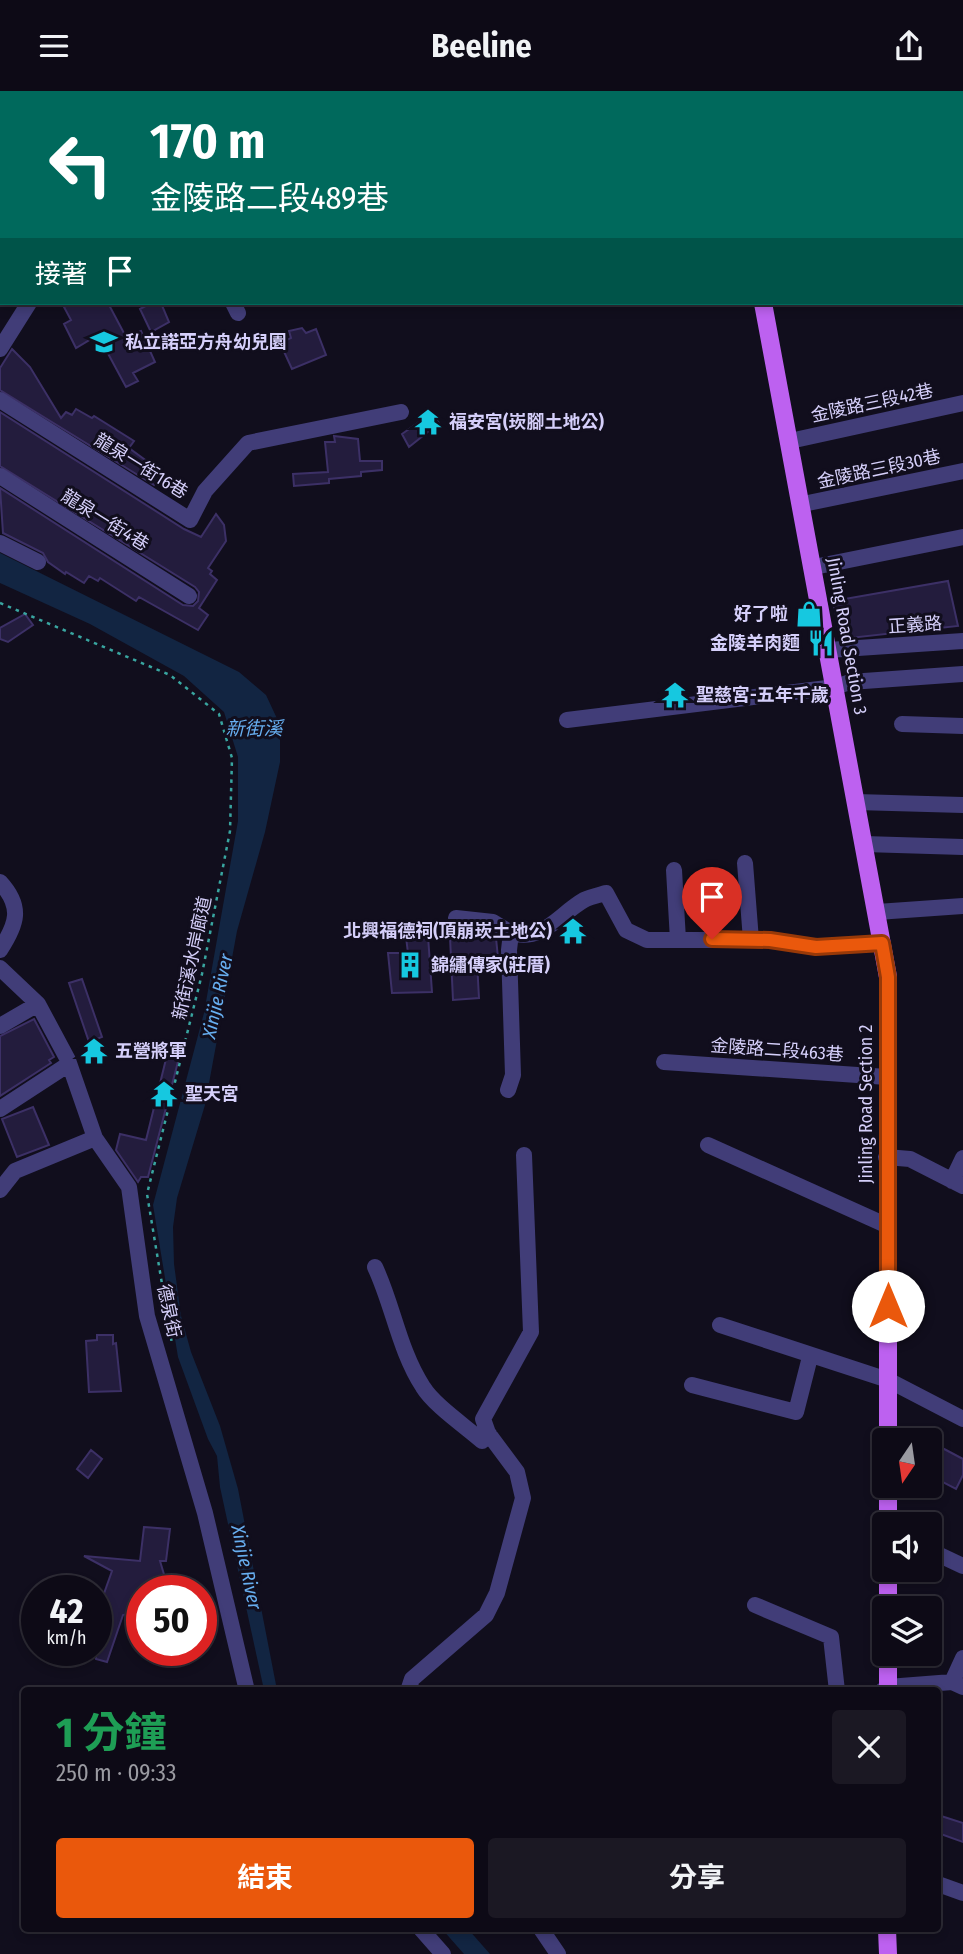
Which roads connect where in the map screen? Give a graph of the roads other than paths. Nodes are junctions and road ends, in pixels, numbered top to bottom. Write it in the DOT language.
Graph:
graph roads {
  1 [pos="28,305"];
  2 [pos="763,305"];
  3 [pos="0,317"];
  4 [pos="15,327"];
  5 [pos="0,349"];
  6 [pos="0,400"];
  7 [pos="963,403"];
  8 [pos="401,412"];
  9 [pos="790,441"];
  10 [pos="963,471"];
  11 [pos="0,476"];
  12 [pos="803,504"];
  13 [pos="963,537"];
  14 [pos="0,543"];
  15 [pos="38,562"];
  16 [pos="814,567"];
  17 [pos="189,596"];
  18 [pos="963,641"];
  19 [pos="828,650"];
  20 [pos="963,674"];
  21 [pos="835,687"];
  22 [pos="567,720"];
  23 [pos="902,724"];
  24 [pos="963,726"];
  25 [pos="856,802"];
  26 [pos="963,805"];
  27 [pos="864,844"];
  28 [pos="963,847"];
  29 [pos="745,863"];
  30 [pos="674,870"];
  31 [pos="0,882"];
  32 [pos="963,906"];
  33 [pos="877,912"];
  34 [pos="456,918"];
  35 [pos="511,933"];
  36 [pos="678,940"];
  37 [pos="751,940"];
  38 [pos="882,943"];
  39 [pos="0,950"];
  40 [pos="0,968"];
  41 [pos="888,977"];
  42 [pos="38,1004"];
  43 [pos="0,1026"];
  44 [pos="664,1062"];
  45 [pos="69,1064"];
  46 [pos="887,1077"];
  47 [pos="508,1090"];
  48 [pos="0,1109"];
  49 [pos="95,1138"];
  50 [pos="708,1145"];
  51 [pos="524,1155"];
  52 [pos="886,1157"];
  53 [pos="963,1158"];
  54 [pos="957,1183"];
  55 [pos="0,1189"];
  56 [pos="888,1226"];
  57 [pos="375,1267"];
  58 [pos="720,1325"];
  59 [pos="810,1357"];
  60 [pos="888,1380"];
  61 [pos="692,1385"];
  62 [pos="963,1419"];
  63 [pos="888,1428"];
  64 [pos="489,1434"];
  65 [pos="942,1556"];
  66 [pos="963,1566"];
  67 [pos="755,1605"];
  68 [pos="963,1658"];
  69 [pos="887,1666"];
  70 [pos="957,1684"];
  71 [pos="246,1687"];
  72 [pos="409,1687"];
  73 [pos="837,1687"];
  74 [pos="886,1687"];
  75 [pos="914,1687"];
  76 [pos="941,1885"];
  77 [pos="963,1893"];
  78 [pos="424,1932"];
  79 [pos="543,1932"];
  80 [pos="887,1932"];
  81 [pos="443,1954"];
  82 [pos="558,1954"];
  83 [pos="887,1954"];
  1 -- 4 [label="street"];
  2 -- 9 [label="main road, Jinling Road Section 3"];
  3 -- 4 [label="street"];
  4 -- 5 [label="street"];
  6 -- 8 [label="street, 龍泉一街16巷"];
  7 -- 9 [label="street, 金陵路三段42巷"];
  9 -- 12 [label="main road, Jinling Road Section 3"];
  10 -- 12 [label="street, 金陵路三段30巷"];
  11 -- 17 [label="street, 龍泉一街4巷"];
  12 -- 16 [label="main road, Jinling Road Section 3"];
  13 -- 16 [label="street"];
  14 -- 15 [label="street"];
  16 -- 19 [label="main road, Jinling Road Section 3"];
  18 -- 19 [label="street, 正義路"];
  19 -- 21 [label="main road, Jinling Road Section 3"];
  20 -- 21 [label="street"];
  21 -- 22 [label="street"];
  21 -- 25 [label="main road, Jinling Road Section 3"];
  23 -- 24 [label="street"];
  25 -- 26 [label="street"];
  25 -- 27 [label="main road, Jinling Road Section 3"];
  27 -- 28 [label="street"];
  27 -- 33 [label="main road, Jinling Road Section 3"];
  29 -- 37 [label="street"];
  30 -- 36 [label="street"];
  31 -- 39 [label="street"];
  32 -- 33 [label="street"];
  33 -- 38 [label="main road, Jinling Road Section 3"];
  34 -- 35 [label="street"];
  35 -- 36 [label="street"];
  35 -- 47 [label="street"];
  36 -- 37 [label="street"];
  37 -- 38 [label="street"];
  38 -- 41 [label="main road, Jinling Road Section 3"];
  40 -- 42 [label="street, 德泉街"];
  41 -- 46 [label="main road, Jinling Road Section 2"];
  42 -- 43 [label="street"];
  42 -- 45 [label="street, 德泉街"];
  44 -- 46 [label="street, 金陵路二段463巷"];
  45 -- 48 [label="street"];
  45 -- 49 [label="street, 德泉街"];
  46 -- 52 [label="main road, Jinling Road Section 2"];
  49 -- 55 [label="street"];
  49 -- 71 [label="street, 德泉街"];
  50 -- 56 [label="street"];
  51 -- 64 [label="street"];
  52 -- 54 [label="street"];
  52 -- 56 [label="main road, Jinling Road Section 2"];
  53 -- 54 [label="street"];
  56 -- 60 [label="main road, Jinling Road Section 2"];
  57 -- 64 [label="street"];
  58 -- 59 [label="street"];
  59 -- 60 [label="street"];
  59 -- 61 [label="street"];
  60 -- 62 [label="street"];
  60 -- 63 [label="main road, Jinling Road Section 2"];
  64 -- 72 [label="street"];
  65 -- 66 [label="street"];
  67 -- 73 [label="street"];
  68 -- 70 [label="street"];
  69 -- 74 [label="main road"];
  70 -- 75 [label="street"];
  76 -- 77 [label="street"];
  78 -- 81 [label="street"];
  79 -- 82 [label="street"];
  80 -- 83 [label="main road"];
}
